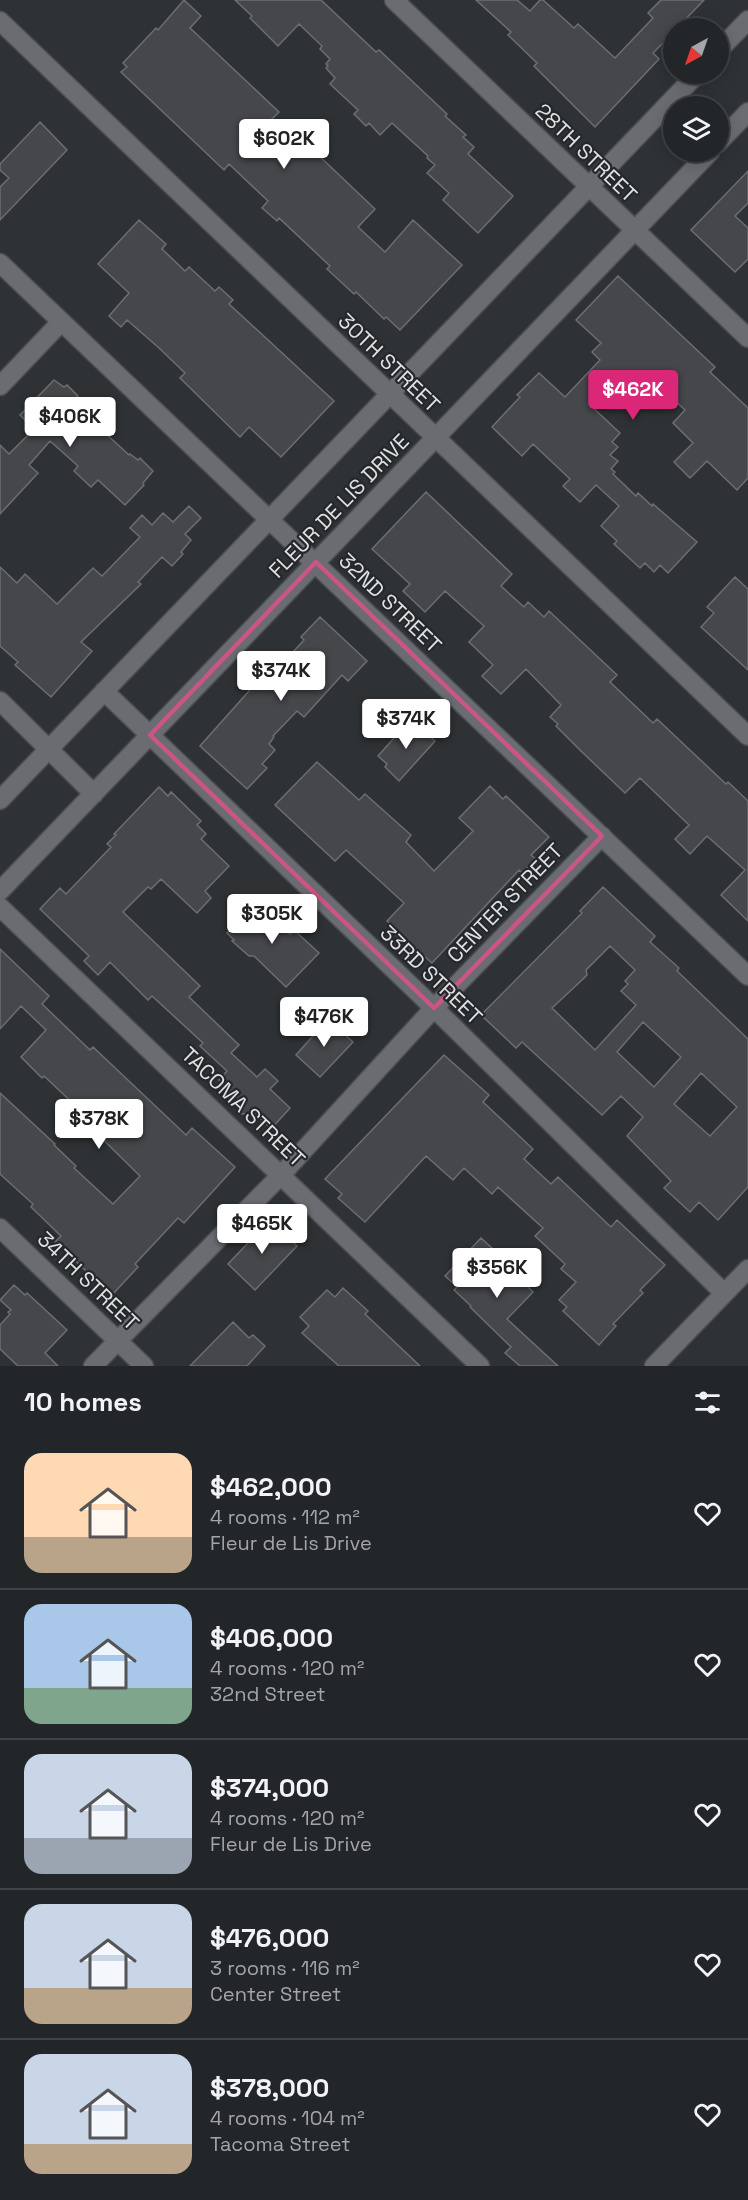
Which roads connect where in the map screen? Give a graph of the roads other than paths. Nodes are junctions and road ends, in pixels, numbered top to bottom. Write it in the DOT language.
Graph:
graph roads {
  1 [pos="394,0"];
  2 [pos="748,20"];
  3 [pos="0,21"];
  4 [pos="729,40"];
  5 [pos="687,84"];
  6 [pos="748,112"];
  7 [pos="729,132"];
  8 [pos="700,162"];
  9 [pos="588,187"];
  10 [pos="635,230"];
  11 [pos="0,263"];
  12 [pos="61,322"];
  13 [pos="748,338"];
  14 [pos="0,386"];
  15 [pos="389,395"];
  16 [pos="434,438"];
  17 [pos="270,519"];
  18 [pos="316,562"];
  19 [pos="104,691"];
  20 [pos="0,701"];
  21 [pos="150,735"];
  22 [pos="748,736"];
  23 [pos="49,749"];
  24 [pos="94,794"];
  25 [pos="0,800"];
  26 [pos="602,836"];
  27 [pos="0,891"];
  28 [pos="0,907"];
  29 [pos="748,976"];
  30 [pos="434,1008"];
  31 [pos="281,1175"];
  32 [pos="0,1228"];
  33 [pos="748,1269"];
  34 [pos="724,1293"];
  35 [pos="118,1341"];
  36 [pos="93,1366"];
  37 [pos="144,1366"];
  38 [pos="480,1366"];
  39 [pos="654,1366"];
  1 -- 9 [label="street, 28TH STREET"];
  2 -- 4 [label="street"];
  3 -- 15 [label="street, 30TH STREET"];
  5 -- 9 [label="street, FLEUR DE LIS DRIVE"];
  6 -- 7 [label="street"];
  8 -- 10 [label="street, FLEUR DE LIS DRIVE"];
  9 -- 10 [label="street, 28TH STREET"];
  9 -- 15 [label="street, FLEUR DE LIS DRIVE"];
  10 -- 13 [label="street, 28TH STREET"];
  10 -- 16 [label="street, FLEUR DE LIS DRIVE"];
  11 -- 12 [label="street, 32ND STREET"];
  12 -- 14 [label="street"];
  12 -- 17 [label="street, 32ND STREET"];
  15 -- 16 [label="street, 30TH STREET"];
  15 -- 17 [label="street, FLEUR DE LIS DRIVE"];
  16 -- 18 [label="street, FLEUR DE LIS DRIVE"];
  16 -- 22 [label="street, 30TH STREET"];
  17 -- 18 [label="street, 32ND STREET"];
  17 -- 19 [label="street, FLEUR DE LIS DRIVE"];
  18 -- 21 [label="street, FLEUR DE LIS DRIVE"];
  18 -- 26 [label="street, 32ND STREET"];
  19 -- 21 [label="street, 33RD STREET"];
  19 -- 23 [label="street, FLEUR DE LIS DRIVE"];
  20 -- 23 [label="street"];
  21 -- 24 [label="street, FLEUR DE LIS DRIVE"];
  21 -- 30 [label="street, 33RD STREET"];
  23 -- 24 [label="street"];
  23 -- 25 [label="street, FLEUR DE LIS DRIVE"];
  24 -- 27 [label="street, FLEUR DE LIS DRIVE"];
  26 -- 29 [label="street, 32ND STREET"];
  26 -- 30 [label="street, CENTER STREET"];
  28 -- 31 [label="street, TACOMA STREET"];
  30 -- 31 [label="street, CENTER STREET"];
  30 -- 34 [label="street, 33RD STREET"];
  31 -- 35 [label="street, CENTER STREET"];
  31 -- 38 [label="street, TACOMA STREET"];
  32 -- 35 [label="street, 34TH STREET"];
  33 -- 34 [label="street"];
  34 -- 39 [label="street"];
  35 -- 36 [label="street, CENTER STREET"];
  35 -- 37 [label="street, 34TH STREET"];
}
